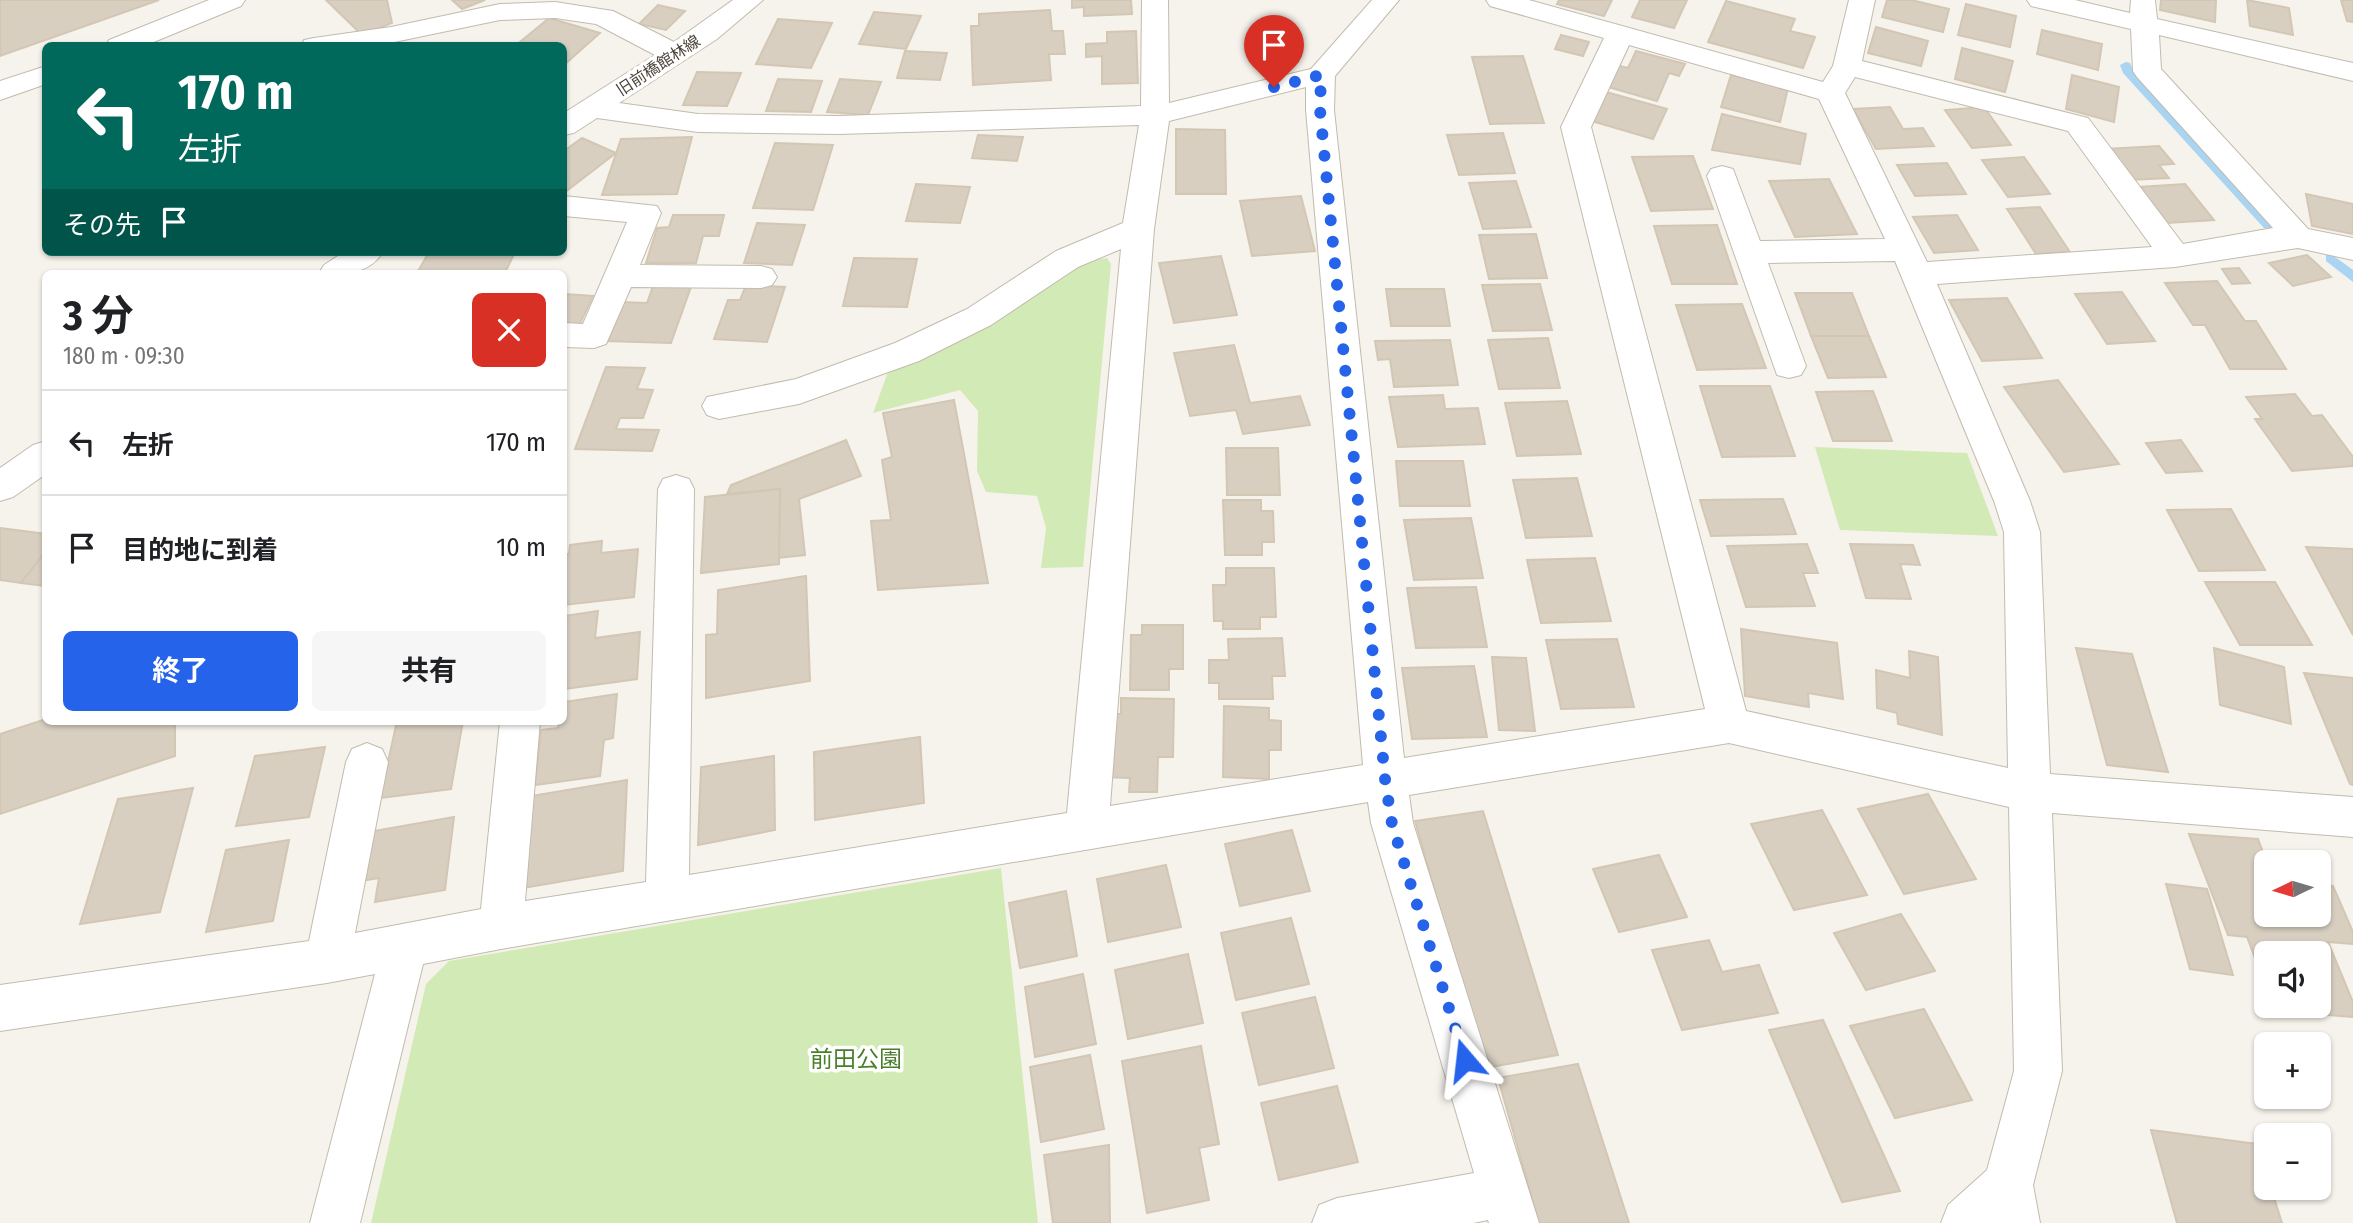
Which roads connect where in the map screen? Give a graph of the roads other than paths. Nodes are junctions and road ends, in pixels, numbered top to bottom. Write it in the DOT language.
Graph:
graph roads {
  1 [pos="232,0"];
  2 [pos="750,0"];
  3 [pos="1155,0"];
  4 [pos="1386,0"];
  5 [pos="1499,0"];
  6 [pos="1862,0"];
  7 [pos="2040,0"];
  8 [pos="611,8"];
  9 [pos="2143,12"];
  10 [pos="1621,32"];
  11 [pos="172,37"];
  12 [pos="143,42"];
  13 [pos="344,42"];
  14 [pos="675,54"];
  15 [pos="1847,66"];
  16 [pos="2353,72"];
  17 [pos="42,75"];
  18 [pos="1321,75"];
  19 [pos="0,91"];
  20 [pos="1831,93"];
  21 [pos="592,108"];
  22 [pos="1155,115"];
  23 [pos="567,124"];
  24 [pos="1722,176"];
  25 [pos="567,206"];
  26 [pos="1138,229"];
  27 [pos="2298,237"];
  28 [pos="2353,249"];
  29 [pos="1748,252"];
  30 [pos="361,256"];
  31 [pos="2175,256"];
  32 [pos="1911,262"];
  33 [pos="340,270"];
  34 [pos="619,276"];
  35 [pos="761,277"];
  36 [pos="567,335"];
  37 [pos="1789,366"];
  38 [pos="719,406"];
  39 [pos="42,458"];
  40 [pos="0,487"];
  41 [pos="676,489"];
  42 [pos="520,725"];
  43 [pos="1729,725"];
  44 [pos="367,762"];
  45 [pos="1385,779"];
  46 [pos="2029,792"];
  47 [pos="2353,817"];
  48 [pos="1087,829"];
  49 [pos="667,900"];
  50 [pos="500,928"];
  51 [pos="405,946"];
  52 [pos="327,961"];
  53 [pos="0,1008"];
  54 [pos="2011,1204"];
  55 [pos="1510,1208"];
  56 [pos="335,1223"];
  57 [pos="1337,1223"];
  58 [pos="1966,1223"];
  1 -- 11 [label="street"];
  2 -- 14 [label="street, 旧前橋館林線"];
  3 -- 22 [label="street"];
  4 -- 18 [label="street"];
  5 -- 10 [label="street"];
  6 -- 15 [label="street"];
  7 -- 9 [label="street"];
  8 -- 13 [label="street"];
  8 -- 14 [label="street"];
  9 -- 16 [label="street"];
  9 -- 27 [label="street"];
  10 -- 20 [label="street"];
  10 -- 43 [label="street"];
  11 -- 12 [label="street"];
  14 -- 21 [label="street, 旧前橋館林線"];
  15 -- 20 [label="street"];
  15 -- 31 [label="street"];
  17 -- 19 [label="street"];
  18 -- 22 [label="street"];
  18 -- 45 [label="street"];
  20 -- 32 [label="street"];
  21 -- 22 [label="street"];
  21 -- 23 [label="street, 旧前橋館林線"];
  22 -- 26 [label="street"];
  24 -- 29 [label="street"];
  25 -- 34 [label="street"];
  26 -- 38 [label="street"];
  26 -- 48 [label="street"];
  27 -- 28 [label="street"];
  27 -- 31 [label="street"];
  29 -- 32 [label="street"];
  29 -- 37 [label="street"];
  30 -- 33 [label="street"];
  31 -- 32 [label="street"];
  32 -- 46 [label="street"];
  34 -- 35 [label="street"];
  34 -- 36 [label="street"];
  39 -- 40 [label="street"];
  41 -- 49 [label="street"];
  42 -- 50 [label="street"];
  43 -- 45 [label="street"];
  43 -- 46 [label="street"];
  44 -- 52 [label="street"];
  45 -- 48 [label="street"];
  45 -- 55 [label="street"];
  46 -- 47 [label="street"];
  46 -- 54 [label="street"];
  48 -- 49 [label="street"];
  49 -- 50 [label="street"];
  50 -- 51 [label="street"];
  51 -- 52 [label="street"];
  51 -- 56 [label="street"];
  52 -- 53 [label="street"];
  54 -- 58 [label="street"];
  55 -- 57 [label="street"];
}
